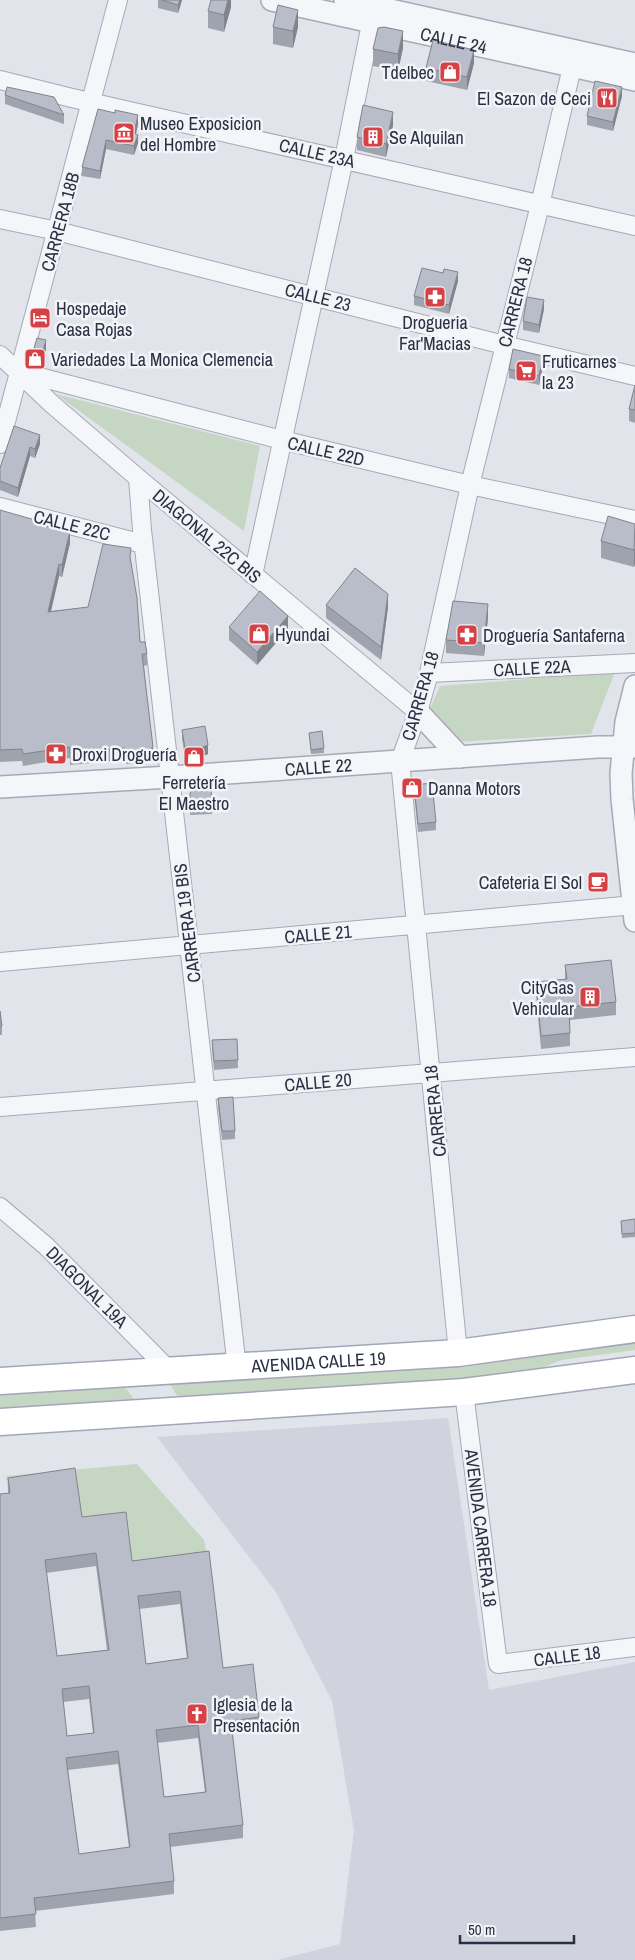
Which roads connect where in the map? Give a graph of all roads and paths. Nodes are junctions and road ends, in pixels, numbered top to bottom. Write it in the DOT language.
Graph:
graph roads {
  1 [pos="118,0"];
  2 [pos="272,0"];
  3 [pos="345,0"];
  4 [pos="372,15"];
  5 [pos="574,59"];
  6 [pos="635,64"];
  7 [pos="0,80"];
  8 [pos="635,80"];
  9 [pos="92,102"];
  10 [pos="344,159"];
  11 [pos="540,205"];
  12 [pos="0,219"];
  13 [pos="635,226"];
  14 [pos="57,232"];
  15 [pos="314,296"];
  16 [pos="504,345"];
  17 [pos="0,355"];
  18 [pos="20,372"];
  19 [pos="635,376"];
  20 [pos="282,440"];
  21 [pos="0,444"];
  22 [pos="138,478"];
  23 [pos="470,485"];
  24 [pos="0,507"];
  25 [pos="635,520"];
  26 [pos="143,537"];
  27 [pos="253,575"];
  28 [pos="635,663"];
  29 [pos="429,673"];
  30 [pos="635,686"];
  31 [pos="418,712"];
  32 [pos="635,723"];
  33 [pos="629,747"];
  34 [pos="460,757"];
  35 [pos="400,761"];
  36 [pos="170,777"];
  37 [pos="0,786"];
  38 [pos="634,910"];
  39 [pos="416,924"];
  40 [pos="189,946"];
  41 [pos="0,962"];
  42 [pos="635,1057"];
  43 [pos="431,1073"];
  44 [pos="206,1091"];
  45 [pos="0,1107"];
  46 [pos="0,1207"];
  47 [pos="635,1328"];
  48 [pos="458,1353"];
  49 [pos="238,1368"];
  50 [pos="635,1370"];
  51 [pos="170,1371"];
  52 [pos="0,1381"];
  53 [pos="464,1392"];
  54 [pos="0,1422"];
  55 [pos="635,1648"];
  56 [pos="498,1664"];
  1 -- 9 [label="street, CARRERA 18B"];
  2 -- 4 [label="street, CALLE 24"];
  3 -- 4 [label="street, CALLE 24"];
  4 -- 5 [label="street, CALLE 24"];
  4 -- 10 [label="street"];
  5 -- 6 [label="street, CALLE 24"];
  5 -- 8 [label="street, CALLE 24"];
  5 -- 11 [label="street, CARRERA 18"];
  7 -- 9 [label="street, CALLE 23A"];
  9 -- 10 [label="street, CALLE 23A"];
  9 -- 14 [label="street, CARRERA 18B"];
  10 -- 11 [label="street, CALLE 23A"];
  10 -- 15 [label="street"];
  11 -- 13 [label="street, CALLE 23A"];
  11 -- 16 [label="street, CARRERA 18"];
  12 -- 14 [label="street, CALLE 23"];
  14 -- 15 [label="street, CALLE 23"];
  14 -- 18 [label="street, CARRERA 18B"];
  15 -- 16 [label="street, CALLE 23"];
  15 -- 20 [label="street"];
  16 -- 19 [label="street, CALLE 23"];
  16 -- 23 [label="street, CARRERA 18"];
  17 -- 18 [label="street, DIAGONAL 22C BIS"];
  18 -- 20 [label="street, CALLE 22D"];
  18 -- 21 [label="street, CARRERA 18B"];
  18 -- 22 [label="street, DIAGONAL 22C BIS"];
  20 -- 23 [label="street, CALLE 22D"];
  20 -- 27 [label="street"];
  22 -- 26 [label="street, CARRERA 19 BIS"];
  22 -- 27 [label="street, DIAGONAL 22C BIS"];
  23 -- 25 [label="street, CALLE 22D"];
  23 -- 29 [label="street, CARRERA 18"];
  24 -- 26 [label="street, CALLE 22C"];
  26 -- 36 [label="street, CARRERA 19 BIS"];
  27 -- 31 [label="street, DIAGONAL 22C BIS"];
  28 -- 29 [label="street, CALLE 22A"];
  29 -- 31 [label="street, CARRERA 18"];
  30 -- 33 [label="street"];
  31 -- 34 [label="street"];
  31 -- 35 [label="street, CARRERA 18"];
  32 -- 33 [label="street"];
  33 -- 34 [label="street, CALLE 22"];
  33 -- 38 [label="street"];
  34 -- 35 [label="street, CALLE 22"];
  35 -- 36 [label="street, CALLE 22"];
  35 -- 39 [label="street, CARRERA 18"];
  36 -- 37 [label="street, CALLE 22"];
  36 -- 40 [label="street, CARRERA 19 BIS"];
  38 -- 39 [label="street, CALLE 21"];
  39 -- 40 [label="street, CALLE 21"];
  39 -- 43 [label="street, CARRERA 18"];
  40 -- 41 [label="street, CALLE 21"];
  40 -- 44 [label="street, CARRERA 19 BIS"];
  42 -- 43 [label="street, CALLE 20"];
  43 -- 44 [label="street, CALLE 20"];
  43 -- 48 [label="street, CARRERA 18"];
  44 -- 45 [label="street, CALLE 20"];
  44 -- 49 [label="street, CARRERA 19 BIS"];
  46 -- 51 [label="street, DIAGONAL 19A"];
  47 -- 48 [label="main road, AVENIDA CALLE 19"];
  48 -- 49 [label="main road, AVENIDA CALLE 19"];
  49 -- 51 [label="main road, AVENIDA CALLE 19"];
  50 -- 53 [label="main road"];
  51 -- 52 [label="main road, AVENIDA CALLE 19"];
  53 -- 54 [label="main road"];
  53 -- 56 [label="street, AVENIDA CARRERA 18"];
  55 -- 56 [label="street, CALLE 18"];
}
